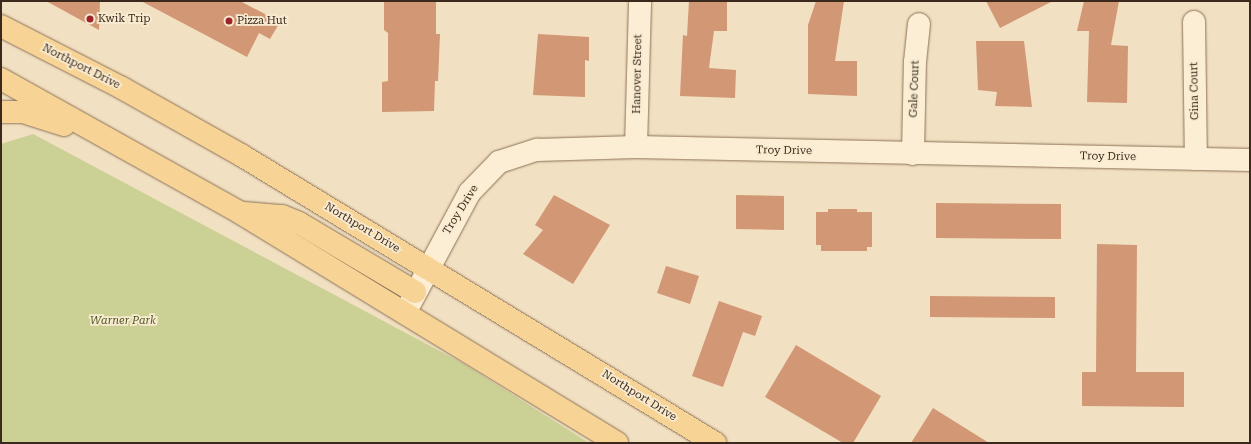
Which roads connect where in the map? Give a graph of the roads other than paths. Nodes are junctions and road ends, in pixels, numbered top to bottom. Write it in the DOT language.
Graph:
graph roads {
  1 [pos="640,1"];
  2 [pos="1194,22"];
  3 [pos="919,24"];
  4 [pos="1,26"];
  5 [pos="1,79"];
  6 [pos="1,112"];
  7 [pos="636,147"];
  8 [pos="913,154"];
  9 [pos="1196,159"];
  10 [pos="1250,160"];
  11 [pos="166,170"];
  12 [pos="239,212"];
  13 [pos="428,268"];
  14 [pos="415,292"];
  15 [pos="405,313"];
  16 [pos="617,443"];
  17 [pos="715,443"];
  1 -- 7 [label="street, Hanover Street"];
  2 -- 9 [label="street, Gina Court"];
  3 -- 8 [label="street, Gale Court"];
  4 -- 13 [label="main road, Northport Drive"];
  5 -- 11 [label="main road"];
  6 -- 11 [label="main road"];
  7 -- 8 [label="street, Troy Drive"];
  7 -- 13 [label="street, Troy Drive"];
  8 -- 9 [label="street, Troy Drive"];
  9 -- 10 [label="street, Troy Drive"];
  11 -- 12 [label="main road"];
  12 -- 14 [label="main road"];
  12 -- 15 [label="main road"];
  13 -- 14 [label="street, Troy Drive"];
  13 -- 17 [label="main road, Northport Drive"];
  14 -- 15 [label="street, Troy Drive"];
  15 -- 16 [label="main road"];
}
